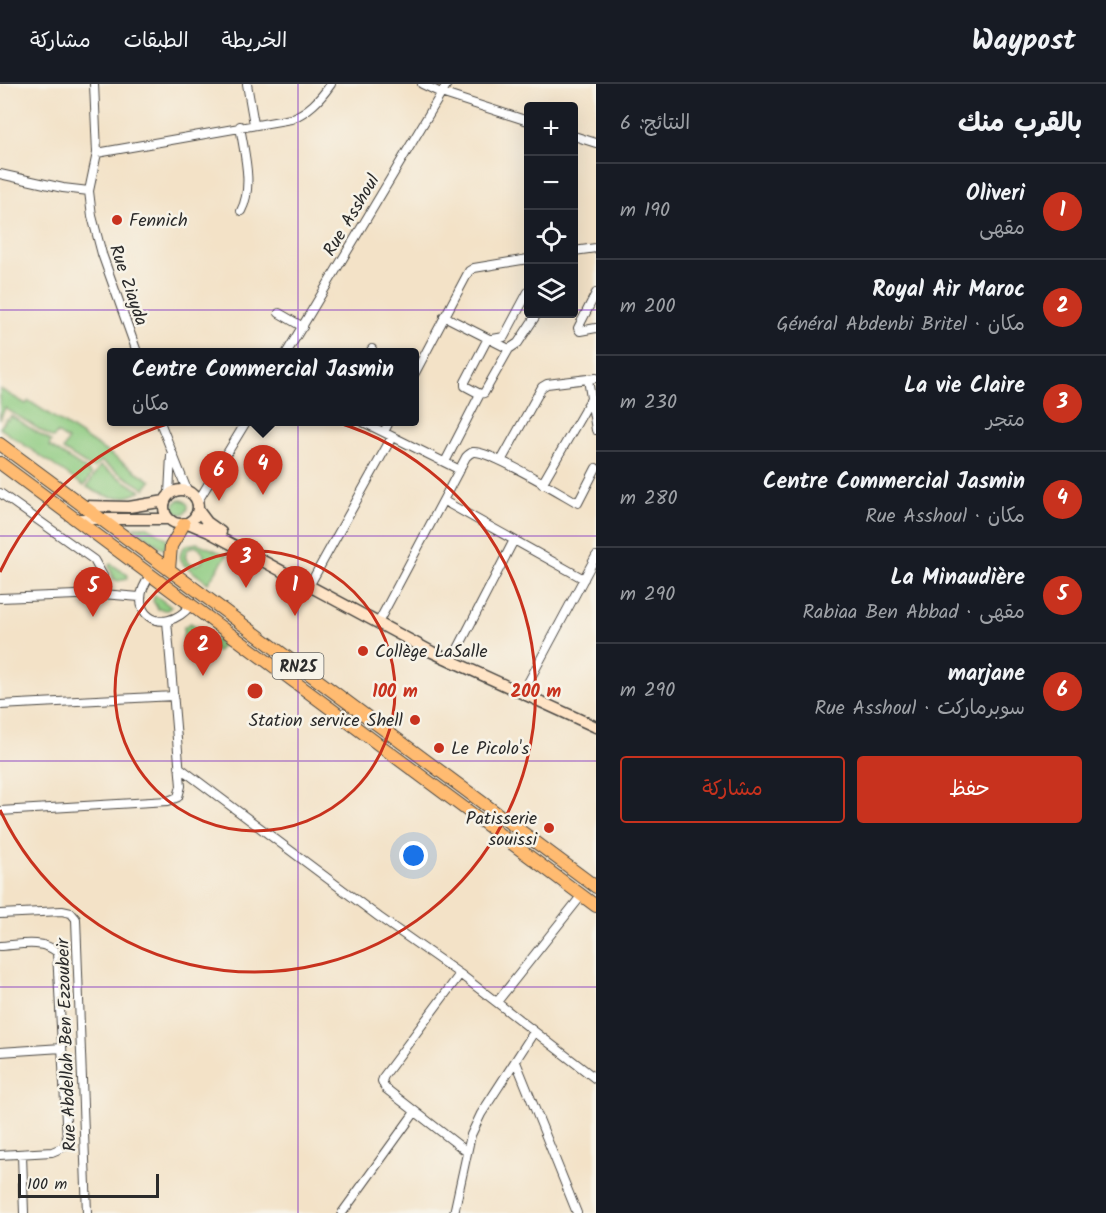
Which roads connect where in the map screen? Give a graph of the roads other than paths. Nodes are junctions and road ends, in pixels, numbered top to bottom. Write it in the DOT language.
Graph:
graph roads {
  1 [pos="94,84"];
  2 [pos="247,84"];
  3 [pos="331,84"];
  4 [pos="422,84"];
  5 [pos="447,84"];
  6 [pos="441,93"];
  7 [pos="524,120"];
  8 [pos="254,124"];
  9 [pos="240,126"];
  10 [pos="578,138"];
  11 [pos="596,143"];
  12 [pos="97,153"];
  13 [pos="0,174"];
  14 [pos="89,191"];
  15 [pos="241,211"];
  16 [pos="596,248"];
  17 [pos="578,251"];
  18 [pos="524,260"];
  19 [pos="596,293"];
  20 [pos="524,300"];
  21 [pos="279,313"];
  22 [pos="444,316"];
  23 [pos="534,318"];
  24 [pos="303,327"];
  25 [pos="596,328"];
  26 [pos="488,339"];
  27 [pos="135,348"];
  28 [pos="290,348"];
  29 [pos="509,349"];
  30 [pos="419,364"];
  31 [pos="592,379"];
  32 [pos="480,394"];
  33 [pos="591,399"];
  34 [pos="161,426"];
  35 [pos="244,426"];
  36 [pos="371,426"];
  37 [pos="387,426"];
  38 [pos="596,430"];
  39 [pos="384,432"];
  40 [pos="392,437"];
  41 [pos="0,444"];
  42 [pos="171,453"];
  43 [pos="501,461"];
  44 [pos="445,462"];
  45 [pos="0,463"];
  46 [pos="596,468"];
  47 [pos="460,470"];
  48 [pos="542,484"];
  49 [pos="187,490"];
  50 [pos="0,493"];
  51 [pos="167,497"];
  52 [pos="444,501"];
  53 [pos="83,506"];
  54 [pos="198,506"];
  55 [pos="75,519"];
  56 [pos="169,519"];
  57 [pos="103,520"];
  58 [pos="186,524"];
  59 [pos="514,540"];
  60 [pos="596,556"];
  61 [pos="169,569"];
  62 [pos="151,575"];
  63 [pos="584,579"];
  64 [pos="183,580"];
  65 [pos="311,584"];
  66 [pos="175,593"];
  67 [pos="102,594"];
  68 [pos="140,597"];
  69 [pos="0,598"];
  70 [pos="191,605"];
  71 [pos="167,621"];
  72 [pos="380,621"];
  73 [pos="452,658"];
  74 [pos="524,691"];
  75 [pos="174,696"];
  76 [pos="0,705"];
  77 [pos="595,723"];
  78 [pos="179,767"];
  79 [pos="0,811"];
  80 [pos="596,887"];
  81 [pos="582,895"];
  82 [pos="596,906"];
  83 [pos="0,914"];
  84 [pos="0,946"];
  85 [pos="460,974"];
  86 [pos="497,1002"];
  87 [pos="534,1032"];
  88 [pos="62,1048"];
  89 [pos="0,1052"];
  90 [pos="516,1062"];
  91 [pos="596,1079"];
  92 [pos="415,1112"];
  93 [pos="466,1151"];
  94 [pos="0,1155"];
  95 [pos="22,1155"];
  96 [pos="24,1213"];
  97 [pos="87,1213"];
  98 [pos="342,1213"];
  99 [pos="454,1213"];
  100 [pos="577,1213"];
  1 -- 12 [label="street, Rue Ziayda"];
  2 -- 8 [label="street"];
  3 -- 8 [label="street"];
  4 -- 6 [label="street"];
  5 -- 6 [label="street, Rue Asshoul"];
  6 -- 7 [label="street"];
  6 -- 24 [label="street, Rue Asshoul"];
  8 -- 9 [label="street"];
  9 -- 12 [label="street"];
  9 -- 15 [label="street"];
  10 -- 11 [label="street"];
  12 -- 14 [label="street, Rue Ziayda"];
  13 -- 14 [label="street"];
  14 -- 27 [label="street, Rue Ziayda"];
  16 -- 17 [label="street"];
  18 -- 22 [label="street"];
  19 -- 25 [label="street"];
  20 -- 26 [label="street"];
  21 -- 24 [label="street"];
  22 -- 26 [label="street"];
  22 -- 30 [label="street"];
  23 -- 29 [label="street"];
  24 -- 28 [label="street, Rue Asshoul"];
  26 -- 29 [label="street"];
  26 -- 32 [label="street"];
  29 -- 32 [label="street"];
  31 -- 33 [label="street"];
  31 -- 43 [label="street"];
  32 -- 44 [label="street"];
  33 -- 38 [label="street"];
  33 -- 48 [label="street"];
  34 -- 42 [label="street"];
  35 -- 54 [label="street"];
  36 -- 39 [label="street"];
  37 -- 39 [label="street"];
  39 -- 40 [label="street"];
  40 -- 44 [label="street"];
  40 -- 65 [label="street"];
  41 -- 53 [label="main road, RN25"];
  42 -- 49 [label="street"];
  42 -- 51 [label="street"];
  43 -- 47 [label="street"];
  43 -- 48 [label="street"];
  44 -- 47 [label="street"];
  45 -- 55 [label="main road, RN25"];
  46 -- 48 [label="street"];
  47 -- 52 [label="street"];
  49 -- 51 [label="main road"];
  49 -- 54 [label="main road"];
  50 -- 67 [label="street"];
  51 -- 53 [label="main road"];
  51 -- 56 [label="main road"];
  52 -- 59 [label="street"];
  52 -- 72 [label="street"];
  53 -- 57 [label="main road, RN25"];
  54 -- 58 [label="main road"];
  54 -- 65 [label="main road"];
  55 -- 57 [label="main road"];
  55 -- 62 [label="main road, RN25"];
  56 -- 57 [label="main road"];
  56 -- 58 [label="main road"];
  57 -- 61 [label="main road, RN25"];
  58 -- 61 [label="main road"];
  58 -- 65 [label="main road"];
  59 -- 63 [label="street"];
  59 -- 73 [label="street"];
  60 -- 63 [label="street"];
  61 -- 64 [label="main road, RN25"];
  62 -- 66 [label="main road, RN25"];
  62 -- 68 [label="street"];
  63 -- 74 [label="street"];
  64 -- 66 [label="main road"];
  64 -- 80 [label="main road, RN25"];
  65 -- 72 [label="main road"];
  66 -- 70 [label="main road, RN25"];
  67 -- 68 [label="street"];
  67 -- 69 [label="street"];
  68 -- 71 [label="street"];
  70 -- 71 [label="street"];
  70 -- 81 [label="main road, RN25"];
  71 -- 75 [label="street"];
  72 -- 73 [label="main road"];
  73 -- 74 [label="main road"];
  74 -- 77 [label="main road"];
  75 -- 76 [label="street"];
  75 -- 78 [label="street"];
  78 -- 79 [label="street"];
  78 -- 85 [label="street"];
  81 -- 82 [label="main road, RN25"];
  81 -- 86 [label="street"];
  83 -- 97 [label="street, Rue Abdellah Ben Ezzoubeir"];
  84 -- 88 [label="street, Rue Abdellah Ben Ezzoubeir"];
  85 -- 86 [label="street"];
  85 -- 92 [label="street"];
  86 -- 87 [label="street"];
  87 -- 90 [label="street"];
  87 -- 91 [label="street"];
  88 -- 89 [label="street"];
  88 -- 95 [label="street, Rue Abdellah Ben Ezzoubeir"];
  90 -- 93 [label="street"];
  90 -- 100 [label="street"];
  92 -- 93 [label="street"];
  92 -- 98 [label="street"];
  93 -- 99 [label="street"];
  94 -- 95 [label="street, Rue Abdellah Ben Ezzoubeir"];
  95 -- 96 [label="street"];
}
